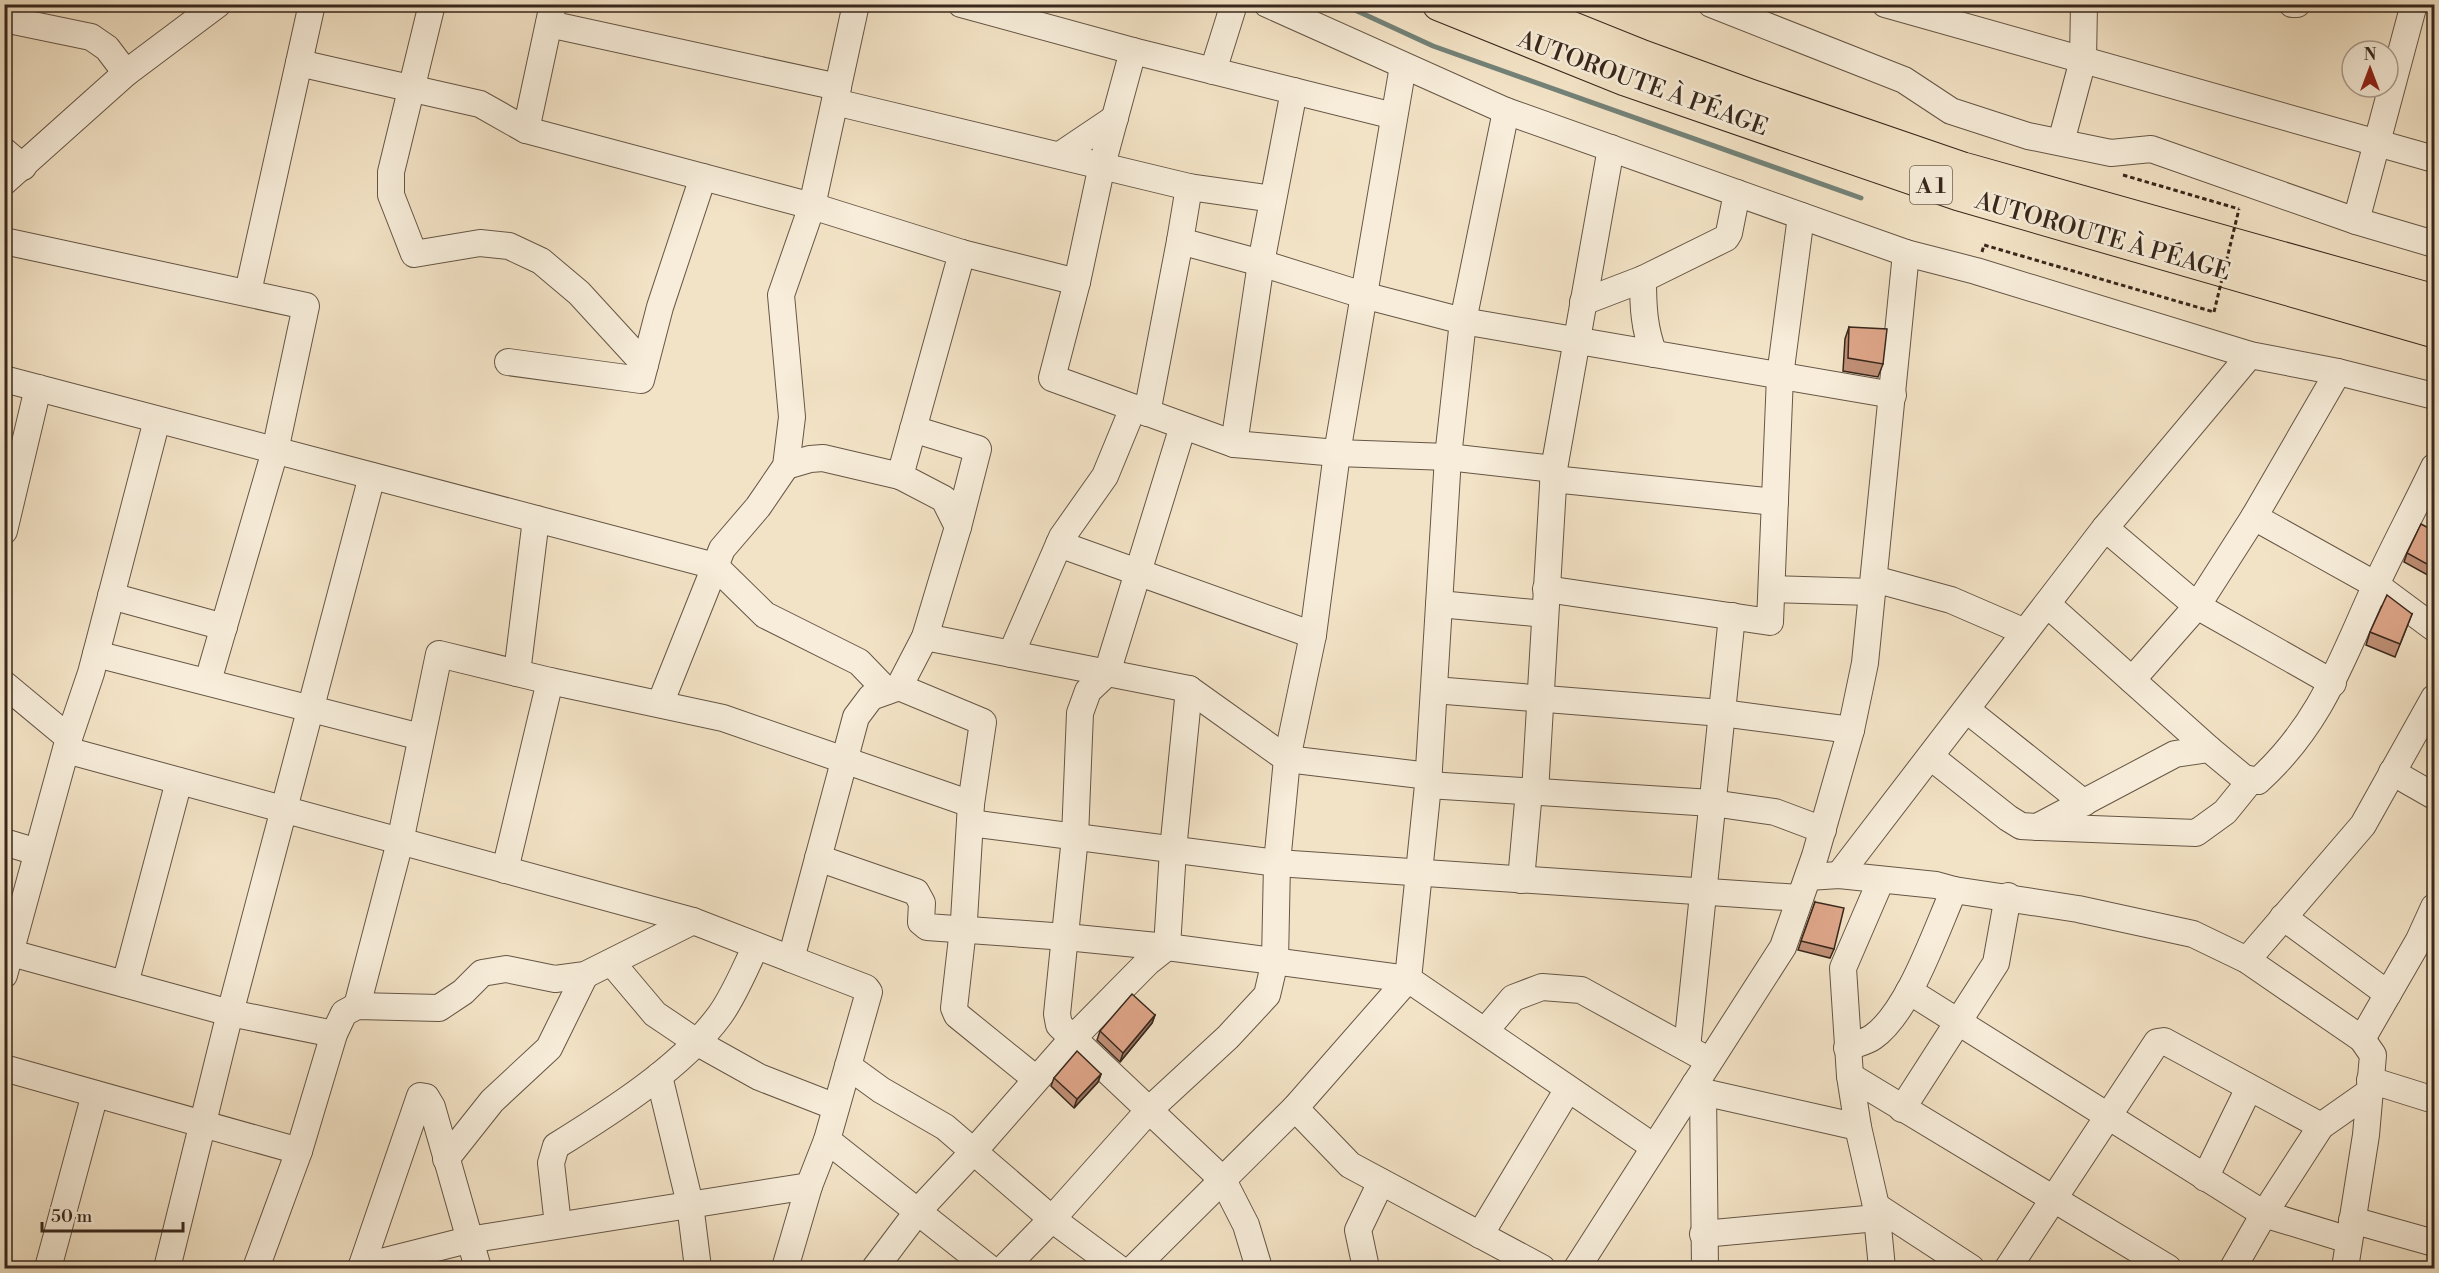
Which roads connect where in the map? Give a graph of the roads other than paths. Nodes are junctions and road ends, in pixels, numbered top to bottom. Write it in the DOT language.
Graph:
graph roads {
  1 [pos="218,4"];
  2 [pos="312,4"];
  3 [pos="432,4"];
  4 [pos="856,4"];
  5 [pos="961,4"];
  6 [pos="1234,4"];
  7 [pos="1268,4"];
  8 [pos="1439,4"];
  9 [pos="1511,4"];
  10 [pos="1711,4"];
  11 [pos="1886,4"];
  12 [pos="2084,4"];
  13 [pos="2292,4"];
  14 [pos="2297,4"];
  15 [pos="2414,4"];
  16 [pos="1948,13"];
  17 [pos="551,14"];
  18 [pos="4,19"];
  19 [pos="1133,51"];
  20 [pos="2082,60"];
  21 [pos="299,63"];
  22 [pos="1403,66"];
  23 [pos="1213,71"];
  24 [pos="126,73"];
  25 [pos="412,89"];
  26 [pos="1294,91"];
  27 [pos="837,95"];
  28 [pos="1506,111"];
  29 [pos="1395,116"];
  30 [pos="1115,118"];
  31 [pos="526,130"];
  32 [pos="2061,142"];
  33 [pos="2378,142"];
  34 [pos="1611,148"];
  35 [pos="1060,155"];
  36 [pos="2434,159"];
  37 [pos="1102,165"];
  38 [pos="11,167"];
  39 [pos="703,177"];
  40 [pos="1189,187"];
  41 [pos="1737,193"];
  42 [pos="1273,199"];
  43 [pos="812,206"];
  44 [pos="1801,216"];
  45 [pos="2356,221"];
  46 [pos="4,241"];
  47 [pos="1180,241"];
  48 [pos="2434,244"];
  49 [pos="1906,252"];
  50 [pos="962,253"];
  51 [pos="1261,263"];
  52 [pos="1643,279"];
  53 [pos="1077,282"];
  54 [pos="248,292"];
  55 [pos="1363,295"];
  56 [pos="1583,302"];
  57 [pos="2434,302"];
  58 [pos="1463,321"];
  59 [pos="2434,331"];
  60 [pos="1576,341"];
  61 [pos="1654,354"];
  62 [pos="2250,355"];
  63 [pos="508,362"];
  64 [pos="645,365"];
  65 [pos="2338,372"];
  66 [pos="1780,376"];
  67 [pos="4,380"];
  68 [pos="38,388"];
  69 [pos="1893,395"];
  70 [pos="2434,396"];
  71 [pos="1140,411"];
  72 [pos="157,420"];
  73 [pos="1183,426"];
  74 [pos="913,429"];
  75 [pos="1234,444"];
  76 [pos="275,451"];
  77 [pos="1337,453"];
  78 [pos="1448,457"];
  79 [pos="786,466"];
  80 [pos="2434,467"];
  81 [pos="1554,474"];
  82 [pos="372,476"];
  83 [pos="900,476"];
  84 [pos="1775,502"];
  85 [pos="2254,518"];
  86 [pos="536,519"];
  87 [pos="958,527"];
  88 [pos="2105,528"];
  89 [pos="4,531"];
  90 [pos="1059,544"];
  91 [pos="715,566"];
  92 [pos="1139,571"];
  93 [pos="2376,585"];
  94 [pos="1873,586"];
  95 [pos="1772,589"];
  96 [pos="111,596"];
  97 [pos="1545,601"];
  98 [pos="1439,604"];
  99 [pos="2047,604"];
  100 [pos="2197,606"];
  101 [pos="1732,616"];
  102 [pos="224,627"];
  103 [pos="2434,628"];
  104 [pos="2025,632"];
  105 [pos="1313,635"];
  106 [pos="925,637"];
  107 [pos="96,654"];
  108 [pos="1011,654"];
  109 [pos="517,673"];
  110 [pos="1107,673"];
  111 [pos="2132,680"];
  112 [pos="208,681"];
  113 [pos="550,681"];
  114 [pos="2332,683"];
  115 [pos="4,684"];
  116 [pos="893,689"];
  117 [pos="1189,689"];
  118 [pos="1434,690"];
  119 [pos="2434,698"];
  120 [pos="1540,699"];
  121 [pos="660,704"];
  122 [pos="311,708"];
  123 [pos="1967,710"];
  124 [pos="1722,714"];
  125 [pos="1851,730"];
  126 [pos="421,737"];
  127 [pos="68,744"];
  128 [pos="2210,749"];
  129 [pos="1931,757"];
  130 [pos="1287,759"];
  131 [pos="844,760"];
  132 [pos="2392,772"];
  133 [pos="1429,780"];
  134 [pos="2252,780"];
  135 [pos="179,781"];
  136 [pos="1532,792"];
  137 [pos="2434,796"];
  138 [pos="1713,803"];
  139 [pos="2084,803"];
  140 [pos="283,809"];
  141 [pos="970,814"];
  142 [pos="2037,827"];
  143 [pos="1822,830"];
  144 [pos="1075,837"];
  145 [pos="4,842"];
  146 [pos="400,842"];
  147 [pos="1173,850"];
  148 [pos="37,852"];
  149 [pos="818,858"];
  150 [pos="1277,863"];
  151 [pos="505,870"];
  152 [pos="1419,874"];
  153 [pos="1839,875"];
  154 [pos="1521,880"];
  155 [pos="1881,880"];
  156 [pos="1804,887"];
  157 [pos="1954,890"];
  158 [pos="1703,891"];
  159 [pos="2008,896"];
  160 [pos="2434,907"];
  161 [pos="2283,917"];
  162 [pos="693,921"];
  163 [pos="963,929"];
  164 [pos="1066,937"];
  165 [pos="2427,944"];
  166 [pos="756,945"];
  167 [pos="1167,947"];
  168 [pos="791,959"];
  169 [pos="6,960"];
  170 [pos="2247,960"];
  171 [pos="1275,961"];
  172 [pos="612,963"];
  173 [pos="585,975"];
  174 [pos="1408,979"];
  175 [pos="124,984"];
  176 [pos="1909,992"];
  177 [pos="2388,994"];
  178 [pos="357,1006"];
  179 [pos="230,1013"];
  180 [pos="1958,1023"];
  181 [pos="1485,1031"];
  182 [pos="334,1034"];
  183 [pos="1072,1038"];
  184 [pos="2362,1039"];
  185 [pos="698,1043"];
  186 [pos="1687,1048"];
  187 [pos="1847,1048"];
  188 [pos="1709,1062"];
  189 [pos="848,1066"];
  190 [pos="4,1068"];
  191 [pos="659,1076"];
  192 [pos="1850,1076"];
  193 [pos="1036,1079"];
  194 [pos="2369,1087"];
  195 [pos="1699,1088"];
  196 [pos="2249,1088"];
  197 [pos="1568,1089"];
  198 [pos="95,1094"];
  199 [pos="2434,1100"];
  200 [pos="836,1107"];
  201 [pos="1295,1108"];
  202 [pos="1150,1109"];
  203 [pos="1902,1109"];
  204 [pos="2107,1117"];
  205 [pos="204,1125"];
  206 [pos="2321,1126"];
  207 [pos="1858,1127"];
  208 [pos="827,1140"];
  209 [pos="1654,1147"];
  210 [pos="299,1151"];
  211 [pos="974,1151"];
  212 [pos="446,1159"];
  213 [pos="2205,1178"];
  214 [pos="1223,1180"];
  215 [pos="1381,1182"];
  216 [pos="809,1186"];
  217 [pos="2054,1200"];
  218 [pos="690,1204"];
  219 [pos="918,1211"];
  220 [pos="1876,1212"];
  221 [pos="1052,1219"];
  222 [pos="558,1225"];
  223 [pos="2258,1225"];
  224 [pos="2350,1230"];
  225 [pos="1703,1234"];
  226 [pos="1480,1235"];
  227 [pos="468,1240"];
  228 [pos="2434,1243"];
  229 [pos="361,1268"];
  230 [pos="48,1269"];
  231 [pos="167,1269"];
  232 [pos="256,1269"];
  233 [pos="478,1269"];
  234 [pos="698,1269"];
  235 [pos="785,1269"];
  236 [pos="875,1269"];
  237 [pos="989,1269"];
  238 [pos="1004,1269"];
  239 [pos="1118,1269"];
  240 [pos="1134,1269"];
  241 [pos="1259,1269"];
  242 [pos="1366,1269"];
  243 [pos="1542,1269"];
  244 [pos="1577,1269"];
  245 [pos="1705,1269"];
  246 [pos="1882,1269"];
  247 [pos="1971,1269"];
  248 [pos="2008,1269"];
  249 [pos="2168,1269"];
  250 [pos="2233,1269"];
  251 [pos="2257,1269"];
  252 [pos="2345,1269"];
  1 -- 24 [label="street"];
  2 -- 21 [label="street"];
  3 -- 25 [label="street"];
  4 -- 27 [label="street"];
  5 -- 19 [label="street"];
  6 -- 23 [label="street"];
  7 -- 22 [label="street"];
  8 -- 59 [label="highway, AUTOROUTE À PÉAGE / A 1"];
  9 -- 57 [label="highway, A 1"];
  10 -- 32 [label="street"];
  11 -- 16 [label="street"];
  12 -- 20 [label="street"];
  13 -- 14 [label="street"];
  15 -- 33 [label="street"];
  16 -- 20 [label="street"];
  17 -- 27 [label="street"];
  17 -- 31 [label="street"];
  18 -- 24 [label="street"];
  19 -- 23 [label="street"];
  19 -- 30 [label="street"];
  20 -- 32 [label="street"];
  20 -- 33 [label="street"];
  21 -- 25 [label="street"];
  21 -- 54 [label="street"];
  22 -- 28 [label="street"];
  22 -- 29 [label="street"];
  23 -- 26 [label="street"];
  24 -- 38 [label="street"];
  25 -- 31 [label="street"];
  25 -- 64 [label="street"];
  26 -- 29 [label="street"];
  26 -- 42 [label="street"];
  27 -- 35 [label="street"];
  27 -- 43 [label="street"];
  28 -- 34 [label="street"];
  28 -- 58 [label="street"];
  29 -- 55 [label="street"];
  30 -- 35 [label="street"];
  30 -- 37 [label="street"];
  31 -- 39 [label="street"];
  32 -- 45 [label="street"];
  33 -- 36 [label="street"];
  33 -- 45 [label="street"];
  34 -- 41 [label="street"];
  34 -- 56 [label="street"];
  35 -- 37 [label="street"];
  37 -- 40 [label="street"];
  37 -- 53 [label="street"];
  39 -- 43 [label="street"];
  39 -- 64 [label="street"];
  40 -- 42 [label="street"];
  40 -- 47 [label="street"];
  41 -- 44 [label="street"];
  41 -- 52 [label="street"];
  42 -- 51 [label="street"];
  43 -- 50 [label="street"];
  43 -- 79 [label="street"];
  44 -- 49 [label="street"];
  44 -- 66 [label="street"];
  45 -- 48 [label="street"];
  46 -- 54 [label="street"];
  47 -- 51 [label="street"];
  47 -- 71 [label="street"];
  49 -- 62 [label="street"];
  49 -- 69 [label="street"];
  50 -- 53 [label="street"];
  50 -- 74 [label="street"];
  51 -- 55 [label="street"];
  51 -- 75 [label="street"];
  52 -- 56 [label="street"];
  52 -- 61 [label="street"];
  53 -- 71 [label="street"];
  54 -- 76 [label="street"];
  55 -- 58 [label="street"];
  55 -- 77 [label="street"];
  56 -- 60 [label="street"];
  58 -- 60 [label="street"];
  58 -- 78 [label="street"];
  60 -- 61 [label="street"];
  60 -- 81 [label="street"];
  61 -- 66 [label="street"];
  62 -- 65 [label="street"];
  62 -- 88 [label="street"];
  63 -- 64 [label="street"];
  65 -- 70 [label="street"];
  65 -- 85 [label="street"];
  66 -- 69 [label="street"];
  66 -- 84 [label="street"];
  67 -- 68 [label="street"];
  68 -- 72 [label="street"];
  68 -- 89 [label="street"];
  69 -- 94 [label="street"];
  71 -- 73 [label="street"];
  71 -- 90 [label="street"];
  72 -- 76 [label="street"];
  72 -- 96 [label="street"];
  73 -- 75 [label="street"];
  73 -- 92 [label="street"];
  74 -- 83 [label="street"];
  74 -- 87 [label="street"];
  75 -- 77 [label="street"];
  76 -- 82 [label="street"];
  76 -- 102 [label="street"];
  77 -- 78 [label="street"];
  77 -- 105 [label="street"];
  78 -- 81 [label="street"];
  78 -- 98 [label="street"];
  79 -- 83 [label="street"];
  79 -- 91 [label="street"];
  80 -- 93 [label="street"];
  81 -- 84 [label="street"];
  81 -- 97 [label="street"];
  82 -- 86 [label="street"];
  82 -- 122 [label="street"];
  83 -- 87 [label="street"];
  84 -- 95 [label="street"];
  85 -- 93 [label="street"];
  85 -- 100 [label="street"];
  86 -- 91 [label="street"];
  86 -- 109 [label="street"];
  87 -- 106 [label="street"];
  88 -- 99 [label="street"];
  88 -- 100 [label="street"];
  90 -- 92 [label="street"];
  90 -- 108 [label="street"];
  91 -- 116 [label="street"];
  91 -- 121 [label="street"];
  92 -- 105 [label="street"];
  92 -- 110 [label="street"];
  93 -- 103 [label="street"];
  93 -- 114 [label="street"];
  94 -- 95 [label="street"];
  94 -- 104 [label="street"];
  94 -- 125 [label="street"];
  95 -- 101 [label="street"];
  96 -- 102 [label="street"];
  96 -- 107 [label="street"];
  97 -- 98 [label="street"];
  97 -- 101 [label="street"];
  97 -- 120 [label="street"];
  98 -- 118 [label="street"];
  99 -- 104 [label="street"];
  99 -- 111 [label="street"];
  100 -- 111 [label="street"];
  100 -- 114 [label="street"];
  101 -- 124 [label="street"];
  102 -- 112 [label="street"];
  104 -- 123 [label="street"];
  105 -- 130 [label="street"];
  106 -- 108 [label="street"];
  106 -- 116 [label="street"];
  107 -- 112 [label="street"];
  107 -- 127 [label="street"];
  108 -- 110 [label="street"];
  109 -- 113 [label="street"];
  109 -- 126 [label="street"];
  110 -- 117 [label="street"];
  110 -- 144 [label="street"];
  111 -- 128 [label="street"];
  112 -- 122 [label="street"];
  113 -- 121 [label="street"];
  113 -- 151 [label="street"];
  114 -- 134 [label="street"];
  115 -- 127 [label="street"];
  116 -- 131 [label="street"];
  116 -- 141 [label="street"];
  117 -- 130 [label="street"];
  117 -- 147 [label="street"];
  118 -- 120 [label="street"];
  118 -- 133 [label="street"];
  119 -- 132 [label="street"];
  120 -- 124 [label="street"];
  120 -- 136 [label="street"];
  121 -- 131 [label="street"];
  122 -- 126 [label="street"];
  122 -- 140 [label="street"];
  123 -- 129 [label="street"];
  123 -- 139 [label="street"];
  124 -- 125 [label="street"];
  124 -- 138 [label="street"];
  125 -- 143 [label="street"];
  126 -- 146 [label="street"];
  127 -- 135 [label="street"];
  127 -- 148 [label="street"];
  128 -- 134 [label="street"];
  128 -- 139 [label="street"];
  129 -- 142 [label="street"];
  129 -- 153 [label="street"];
  130 -- 133 [label="street"];
  130 -- 150 [label="street"];
  131 -- 141 [label="street"];
  131 -- 149 [label="street"];
  132 -- 137 [label="street"];
  132 -- 161 [label="street"];
  133 -- 136 [label="street"];
  133 -- 152 [label="street"];
  134 -- 142 [label="street"];
  135 -- 140 [label="street"];
  135 -- 175 [label="street"];
  136 -- 138 [label="street"];
  136 -- 154 [label="street"];
  138 -- 143 [label="street"];
  138 -- 158 [label="street"];
  139 -- 142 [label="street"];
  140 -- 146 [label="street"];
  140 -- 179 [label="street"];
  141 -- 144 [label="street"];
  141 -- 163 [label="street"];
  143 -- 156 [label="street"];
  144 -- 147 [label="street"];
  144 -- 164 [label="street"];
  145 -- 148 [label="street"];
  146 -- 151 [label="street"];
  146 -- 178 [label="street"];
  147 -- 150 [label="street"];
  147 -- 167 [label="street"];
  148 -- 169 [label="street"];
  149 -- 163 [label="street"];
  149 -- 168 [label="street"];
  150 -- 152 [label="street"];
  150 -- 171 [label="street"];
  151 -- 162 [label="street"];
  152 -- 154 [label="street"];
  152 -- 174 [label="street"];
  153 -- 155 [label="street"];
  153 -- 156 [label="street"];
  154 -- 158 [label="street"];
  155 -- 157 [label="street"];
  155 -- 187 [label="street"];
  156 -- 158 [label="street"];
  156 -- 188 [label="street"];
  157 -- 159 [label="street"];
  157 -- 176 [label="street"];
  158 -- 186 [label="street"];
  159 -- 170 [label="street"];
  159 -- 180 [label="street"];
  160 -- 165 [label="street"];
  161 -- 170 [label="street"];
  161 -- 177 [label="street"];
  162 -- 166 [label="street"];
  162 -- 172 [label="street"];
  163 -- 164 [label="street"];
  163 -- 193 [label="street"];
  164 -- 167 [label="street"];
  164 -- 183 [label="street"];
  165 -- 177 [label="street"];
  166 -- 168 [label="street"];
  166 -- 185 [label="street"];
  167 -- 171 [label="street"];
  167 -- 183 [label="street"];
  168 -- 189 [label="street"];
  169 -- 175 [label="street"];
  170 -- 184 [label="street"];
  171 -- 174 [label="street"];
  171 -- 202 [label="street"];
  172 -- 173 [label="street"];
  172 -- 185 [label="street"];
  173 -- 178 [label="street"];
  173 -- 212 [label="street"];
  174 -- 181 [label="street"];
  174 -- 201 [label="street"];
  175 -- 179 [label="street"];
  176 -- 180 [label="street"];
  176 -- 187 [label="street"];
  177 -- 184 [label="street"];
  178 -- 182 [label="street"];
  179 -- 182 [label="street"];
  179 -- 205 [label="street"];
  180 -- 203 [label="street"];
  180 -- 204 [label="street"];
  181 -- 186 [label="street"];
  181 -- 197 [label="street"];
  182 -- 210 [label="street"];
  183 -- 193 [label="street"];
  183 -- 202 [label="street"];
  184 -- 194 [label="street"];
  185 -- 191 [label="street"];
  185 -- 200 [label="street"];
  186 -- 188 [label="street"];
  187 -- 192 [label="street"];
  188 -- 195 [label="street"];
  189 -- 200 [label="street"];
  189 -- 211 [label="street"];
  190 -- 198 [label="street"];
  191 -- 218 [label="street"];
  191 -- 222 [label="street"];
  192 -- 203 [label="street"];
  192 -- 207 [label="street"];
  193 -- 211 [label="street"];
  194 -- 199 [label="street"];
  194 -- 206 [label="street"];
  194 -- 224 [label="street"];
  195 -- 207 [label="street"];
  195 -- 209 [label="street"];
  195 -- 225 [label="street"];
  196 -- 204 [label="street"];
  196 -- 206 [label="street"];
  196 -- 213 [label="street"];
  197 -- 209 [label="street"];
  197 -- 226 [label="street"];
  198 -- 205 [label="street"];
  198 -- 230 [label="street"];
  200 -- 208 [label="street"];
  201 -- 214 [label="street"];
  201 -- 215 [label="street"];
  202 -- 214 [label="street"];
  202 -- 221 [label="street"];
  203 -- 217 [label="street"];
  204 -- 213 [label="street"];
  204 -- 217 [label="street"];
  205 -- 210 [label="street"];
  205 -- 231 [label="street"];
  206 -- 223 [label="street"];
  207 -- 220 [label="street"];
  208 -- 216 [label="street"];
  208 -- 219 [label="street"];
  209 -- 244 [label="street"];
  210 -- 232 [label="street"];
  211 -- 219 [label="street"];
  211 -- 221 [label="street"];
  212 -- 227 [label="street"];
  212 -- 229 [label="street"];
  213 -- 223 [label="street"];
  214 -- 240 [label="street"];
  214 -- 241 [label="street"];
  215 -- 226 [label="street"];
  215 -- 242 [label="street"];
  216 -- 218 [label="street"];
  216 -- 235 [label="street"];
  217 -- 248 [label="street"];
  217 -- 249 [label="street"];
  218 -- 222 [label="street"];
  218 -- 234 [label="street"];
  219 -- 236 [label="street"];
  219 -- 237 [label="street"];
  220 -- 225 [label="street"];
  220 -- 246 [label="street"];
  220 -- 247 [label="street"];
  221 -- 238 [label="street"];
  221 -- 239 [label="street"];
  222 -- 227 [label="street"];
  223 -- 224 [label="street"];
  223 -- 250 [label="street"];
  223 -- 251 [label="street"];
  224 -- 228 [label="street"];
  224 -- 252 [label="street"];
  225 -- 245 [label="street"];
  226 -- 243 [label="street"];
  227 -- 229 [label="street"];
  227 -- 233 [label="street"];
}
